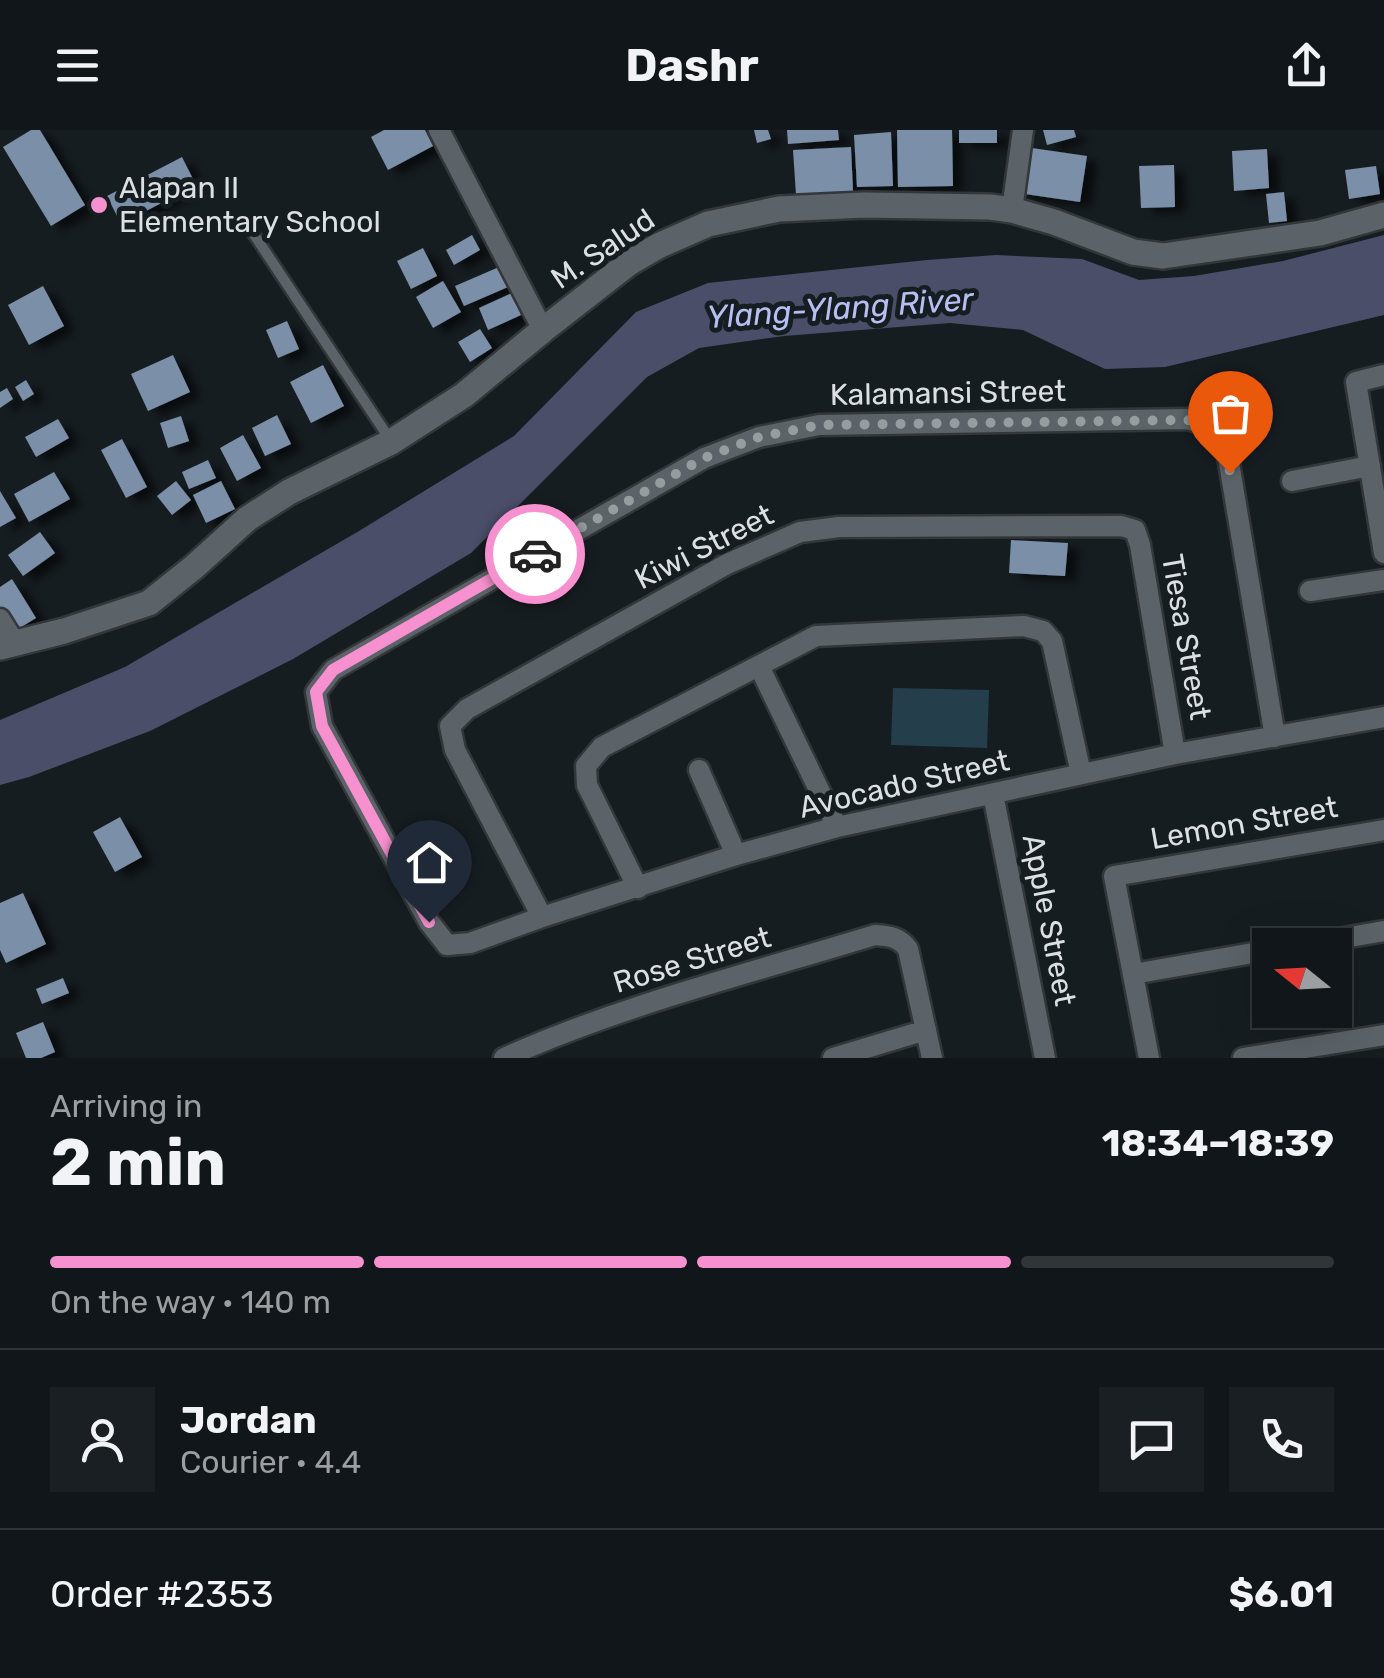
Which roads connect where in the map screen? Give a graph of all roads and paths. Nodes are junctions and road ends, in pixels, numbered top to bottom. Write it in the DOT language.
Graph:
graph roads {
  1 [pos="439,130"];
  2 [pos="1023,130"];
  3 [pos="1012,210"];
  4 [pos="1384,215"];
  5 [pos="252,234"];
  6 [pos="543,330"];
  7 [pos="1384,375"];
  8 [pos="391,442"];
  9 [pos="1370,466"];
  10 [pos="1292,481"];
  11 [pos="1135,530"];
  12 [pos="1384,553"];
  13 [pos="1384,580"];
  14 [pos="1310,590"];
  15 [pos="0,619"];
  16 [pos="7,645"];
  17 [pos="760,666"];
  18 [pos="1384,717"];
  19 [pos="1275,737"];
  20 [pos="1176,754"];
  21 [pos="699,770"];
  22 [pos="1081,774"];
  23 [pos="993,794"];
  24 [pos="837,828"];
  25 [pos="1384,830"];
  26 [pos="736,855"];
  27 [pos="638,888"];
  28 [pos="542,917"];
  29 [pos="1384,931"];
  30 [pos="1352,936"];
  31 [pos="447,945"];
  32 [pos="1252,953"];
  33 [pos="1133,974"];
  34 [pos="926,1030"];
  35 [pos="1384,1034"];
  36 [pos="504,1058"];
  37 [pos="833,1058"];
  38 [pos="932,1058"];
  39 [pos="1045,1058"];
  40 [pos="1148,1058"];
  41 [pos="1243,1058"];
  1 -- 6 [label="street"];
  2 -- 3 [label="street"];
  3 -- 4 [label="street, M. Salud"];
  3 -- 6 [label="street, M. Salud"];
  5 -- 8 [label="lane"];
  6 -- 8 [label="street, M. Salud"];
  7 -- 9 [label="street"];
  8 -- 16 [label="street, M. Salud"];
  9 -- 10 [label="street"];
  9 -- 12 [label="street"];
  11 -- 20 [label="street, Tiesa Street"];
  11 -- 28 [label="street, Kiwi Street"];
  13 -- 14 [label="street"];
  15 -- 16 [label="street"];
  17 -- 22 [label="street"];
  17 -- 24 [label="street"];
  17 -- 27 [label="street"];
  18 -- 19 [label="street, Avocado Street"];
  19 -- 20 [label="street, Avocado Street"];
  19 -- 31 [label="street, Kalamansi Street"];
  20 -- 22 [label="street, Avocado Street"];
  21 -- 26 [label="street"];
  22 -- 23 [label="street, Avocado Street"];
  23 -- 24 [label="street, Avocado Street"];
  23 -- 39 [label="street, Apple Street"];
  24 -- 26 [label="street, Avocado Street"];
  25 -- 33 [label="street, Lemon Street"];
  26 -- 27 [label="street, Avocado Street"];
  27 -- 28 [label="street, Avocado Street"];
  28 -- 31 [label="street, Avocado Street"];
  29 -- 30 [label="street"];
  32 -- 33 [label="street"];
  33 -- 40 [label="street"];
  34 -- 36 [label="street, Rose Street"];
  34 -- 37 [label="street"];
  34 -- 38 [label="street"];
  35 -- 41 [label="street"];
}
